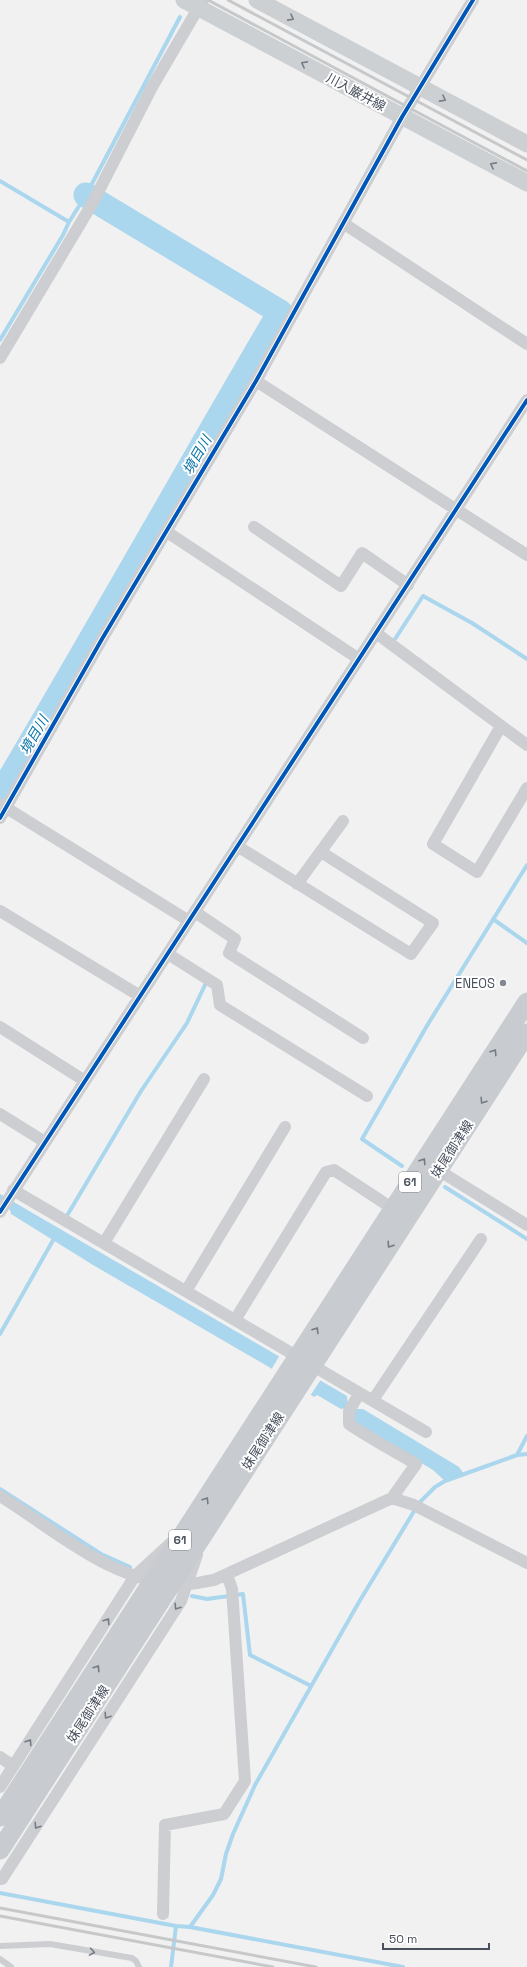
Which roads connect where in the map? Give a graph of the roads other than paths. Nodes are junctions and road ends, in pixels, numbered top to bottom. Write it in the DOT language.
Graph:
graph roads {
  1 [pos="256,0"];
  2 [pos="473,0"];
  3 [pos="195,2"];
  4 [pos="421,86"];
  5 [pos="402,117"];
  6 [pos="527,144"];
  7 [pos="527,183"];
  8 [pos="343,223"];
  9 [pos="527,344"];
  10 [pos="0,358"];
  11 [pos="256,381"];
  12 [pos="527,400"];
  13 [pos="457,510"];
  14 [pos="254,527"];
  15 [pos="167,532"];
  16 [pos="527,555"];
  17 [pos="408,585"];
  18 [pos="376,633"];
  19 [pos="360,659"];
  20 [pos="502,726"];
  21 [pos="527,745"];
  22 [pos="527,788"];
  23 [pos="2,809"];
  24 [pos="343,821"];
  25 [pos="237,846"];
  26 [pos="321,852"];
  27 [pos="297,884"];
  28 [pos="0,911"];
  29 [pos="192,916"];
  30 [pos="168,954"];
  31 [pos="140,996"];
  32 [pos="527,1002"];
  33 [pos="0,1027"];
  34 [pos="527,1033"];
  35 [pos="363,1038"];
  36 [pos="204,1079"];
  37 [pos="85,1081"];
  38 [pos="367,1096"];
  39 [pos="0,1114"];
  40 [pos="285,1127"];
  41 [pos="45,1142"];
  42 [pos="438,1170"];
  43 [pos="6,1202"];
  44 [pos="400,1214"];
  45 [pos="527,1225"];
  46 [pos="481,1239"];
  47 [pos="104,1243"];
  48 [pos="186,1291"];
  49 [pos="235,1320"];
  50 [pos="303,1364"];
  51 [pos="359,1394"];
  52 [pos="373,1400"];
  53 [pos="426,1432"];
  54 [pos="0,1496"];
  55 [pos="392,1498"];
  56 [pos="198,1527"];
  57 [pos="527,1563"];
  58 [pos="227,1575"];
  59 [pos="145,1578"];
  60 [pos="180,1584"];
  61 [pos="0,1757"];
  62 [pos="13,1766"];
  63 [pos="0,1787"];
  64 [pos="0,1817"];
  65 [pos="0,1850"];
  66 [pos="0,1879"];
  67 [pos="162,1914"];
  68 [pos="0,1946"];
  69 [pos="0,1959"];
  70 [pos="11,1967"];
  71 [pos="139,1967"];
  1 -- 4 [label="main road, one-way"];
  2 -- 4 [label="street"];
  5 -- 3 [label="main road, 川入巌井線, one-way"];
  3 -- 10 [label="street"];
  4 -- 5 [label="street"];
  4 -- 6 [label="main road, one-way"];
  7 -- 5 [label="main road, 川入巌井線, one-way"];
  5 -- 8 [label="street"];
  8 -- 9 [label="street"];
  8 -- 11 [label="street"];
  11 -- 13 [label="street"];
  11 -- 15 [label="street"];
  12 -- 13 [label="street"];
  13 -- 16 [label="street"];
  13 -- 17 [label="street"];
  14 -- 17 [label="street"];
  15 -- 19 [label="street"];
  15 -- 23 [label="street"];
  17 -- 18 [label="street"];
  18 -- 19 [label="street"];
  18 -- 20 [label="street"];
  19 -- 25 [label="street"];
  20 -- 21 [label="street"];
  20 -- 22 [label="street"];
  23 -- 29 [label="street"];
  24 -- 26 [label="street"];
  25 -- 27 [label="street"];
  25 -- 29 [label="street"];
  26 -- 27 [label="street"];
  26 -- 27 [label="street"];
  28 -- 31 [label="street"];
  29 -- 30 [label="street"];
  29 -- 35 [label="street"];
  30 -- 31 [label="street"];
  30 -- 38 [label="street"];
  31 -- 37 [label="street"];
  44 -- 32 [label="main road, 妹尾御津線 / 61, one-way"];
  33 -- 37 [label="street"];
  34 -- 42 [label="main road, 妹尾御津線 / 61, one-way"];
  36 -- 47 [label="street"];
  37 -- 41 [label="street"];
  39 -- 41 [label="street"];
  40 -- 48 [label="street"];
  41 -- 43 [label="street"];
  42 -- 44 [label="main road, 妹尾御津線 / 61"];
  42 -- 45 [label="street"];
  43 -- 47 [label="street"];
  44 -- 49 [label="street"];
  44 -- 50 [label="main road, 妹尾御津線 / 61"];
  46 -- 52 [label="street"];
  47 -- 48 [label="street"];
  48 -- 49 [label="street"];
  49 -- 50 [label="street"];
  50 -- 51 [label="street"];
  50 -- 56 [label="main road, 妹尾御津線 / 61"];
  51 -- 52 [label="street"];
  51 -- 55 [label="street"];
  52 -- 53 [label="street"];
  54 -- 59 [label="street"];
  55 -- 57 [label="street"];
  55 -- 58 [label="street"];
  56 -- 59 [label="main road, 妹尾御津線 / 61"];
  56 -- 60 [label="main road, 妹尾御津線 / 61"];
  58 -- 60 [label="street"];
  58 -- 67 [label="street"];
  59 -- 60 [label="street"];
  62 -- 59 [label="street, one-way"];
  64 -- 59 [label="main road, 妹尾御津線 / 61, one-way"];
  60 -- 65 [label="main road, 妹尾御津線 / 61"];
  60 -- 66 [label="street, one-way"];
  61 -- 62 [label="street"];
  62 -- 63 [label="street"];
  68 -- 71 [label="lane, one-way"];
  69 -- 70 [label="lane"];
}
